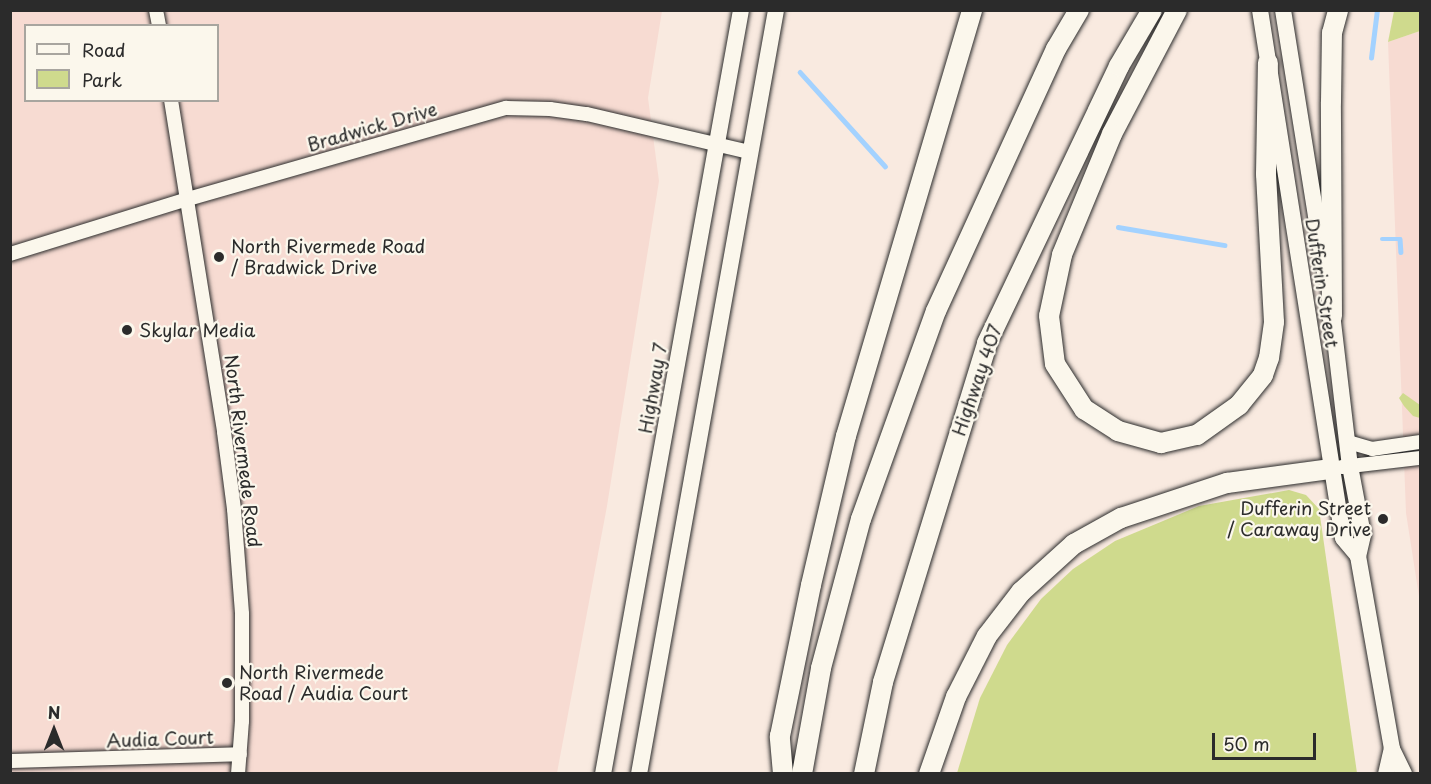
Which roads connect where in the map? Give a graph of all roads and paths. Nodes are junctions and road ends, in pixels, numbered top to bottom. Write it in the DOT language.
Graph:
graph roads {
  1 [pos="741,10"];
  2 [pos="776,10"];
  3 [pos="972,10"];
  4 [pos="1079,10"];
  5 [pos="1152,10"];
  6 [pos="1177,10"];
  7 [pos="1260,10"];
  8 [pos="1283,10"];
  9 [pos="1338,10"];
  10 [pos="1268,63"];
  11 [pos="171,102"];
  12 [pos="716,146"];
  13 [pos="749,152"];
  14 [pos="188,200"];
  15 [pos="10,254"];
  16 [pos="1332,316"];
  17 [pos="1348,442"];
  18 [pos="1420,442"];
  19 [pos="1420,458"];
  20 [pos="1350,466"];
  21 [pos="1331,470"];
  22 [pos="1358,556"];
  23 [pos="1392,749"];
  24 [pos="240,754"];
  25 [pos="10,761"];
  26 [pos="238,774"];
  27 [pos="603,774"];
  28 [pos="639,774"];
  29 [pos="783,774"];
  30 [pos="802,774"];
  31 [pos="864,774"];
  32 [pos="930,774"];
  33 [pos="1386,774"];
  34 [pos="1404,774"];
  1 -- 12 [label="main road, Highway 7"];
  2 -- 13 [label="main road"];
  3 -- 29 [label="highway"];
  4 -- 30 [label="highway"];
  5 -- 31 [label="highway, Highway 407"];
  6 -- 10 [label="highway"];
  7 -- 10 [label="main road, Dufferin Street"];
  8 -- 16 [label="main road, Dufferin Street"];
  9 -- 16 [label="highway"];
  10 -- 21 [label="main road, Dufferin Street"];
  11 -- 14 [label="street, North Rivermede Road"];
  12 -- 13 [label="street, Bradwick Drive"];
  12 -- 14 [label="street, Bradwick Drive"];
  12 -- 27 [label="main road, Highway 7"];
  13 -- 28 [label="main road"];
  14 -- 15 [label="street, Bradwick Drive"];
  14 -- 24 [label="street, North Rivermede Road"];
  16 -- 17 [label="main road, Dufferin Street"];
  17 -- 18 [label="street"];
  17 -- 20 [label="main road, Dufferin Street"];
  19 -- 20 [label="street"];
  20 -- 21 [label="street"];
  20 -- 22 [label="main road, Dufferin Street"];
  21 -- 22 [label="main road, Dufferin Street"];
  21 -- 32 [label="highway"];
  22 -- 23 [label="main road, Dufferin Street"];
  23 -- 33 [label="main road, Dufferin Street"];
  23 -- 34 [label="main road, Dufferin Street"];
  24 -- 25 [label="street, Audia Court"];
  24 -- 26 [label="street, North Rivermede Road"];
}
